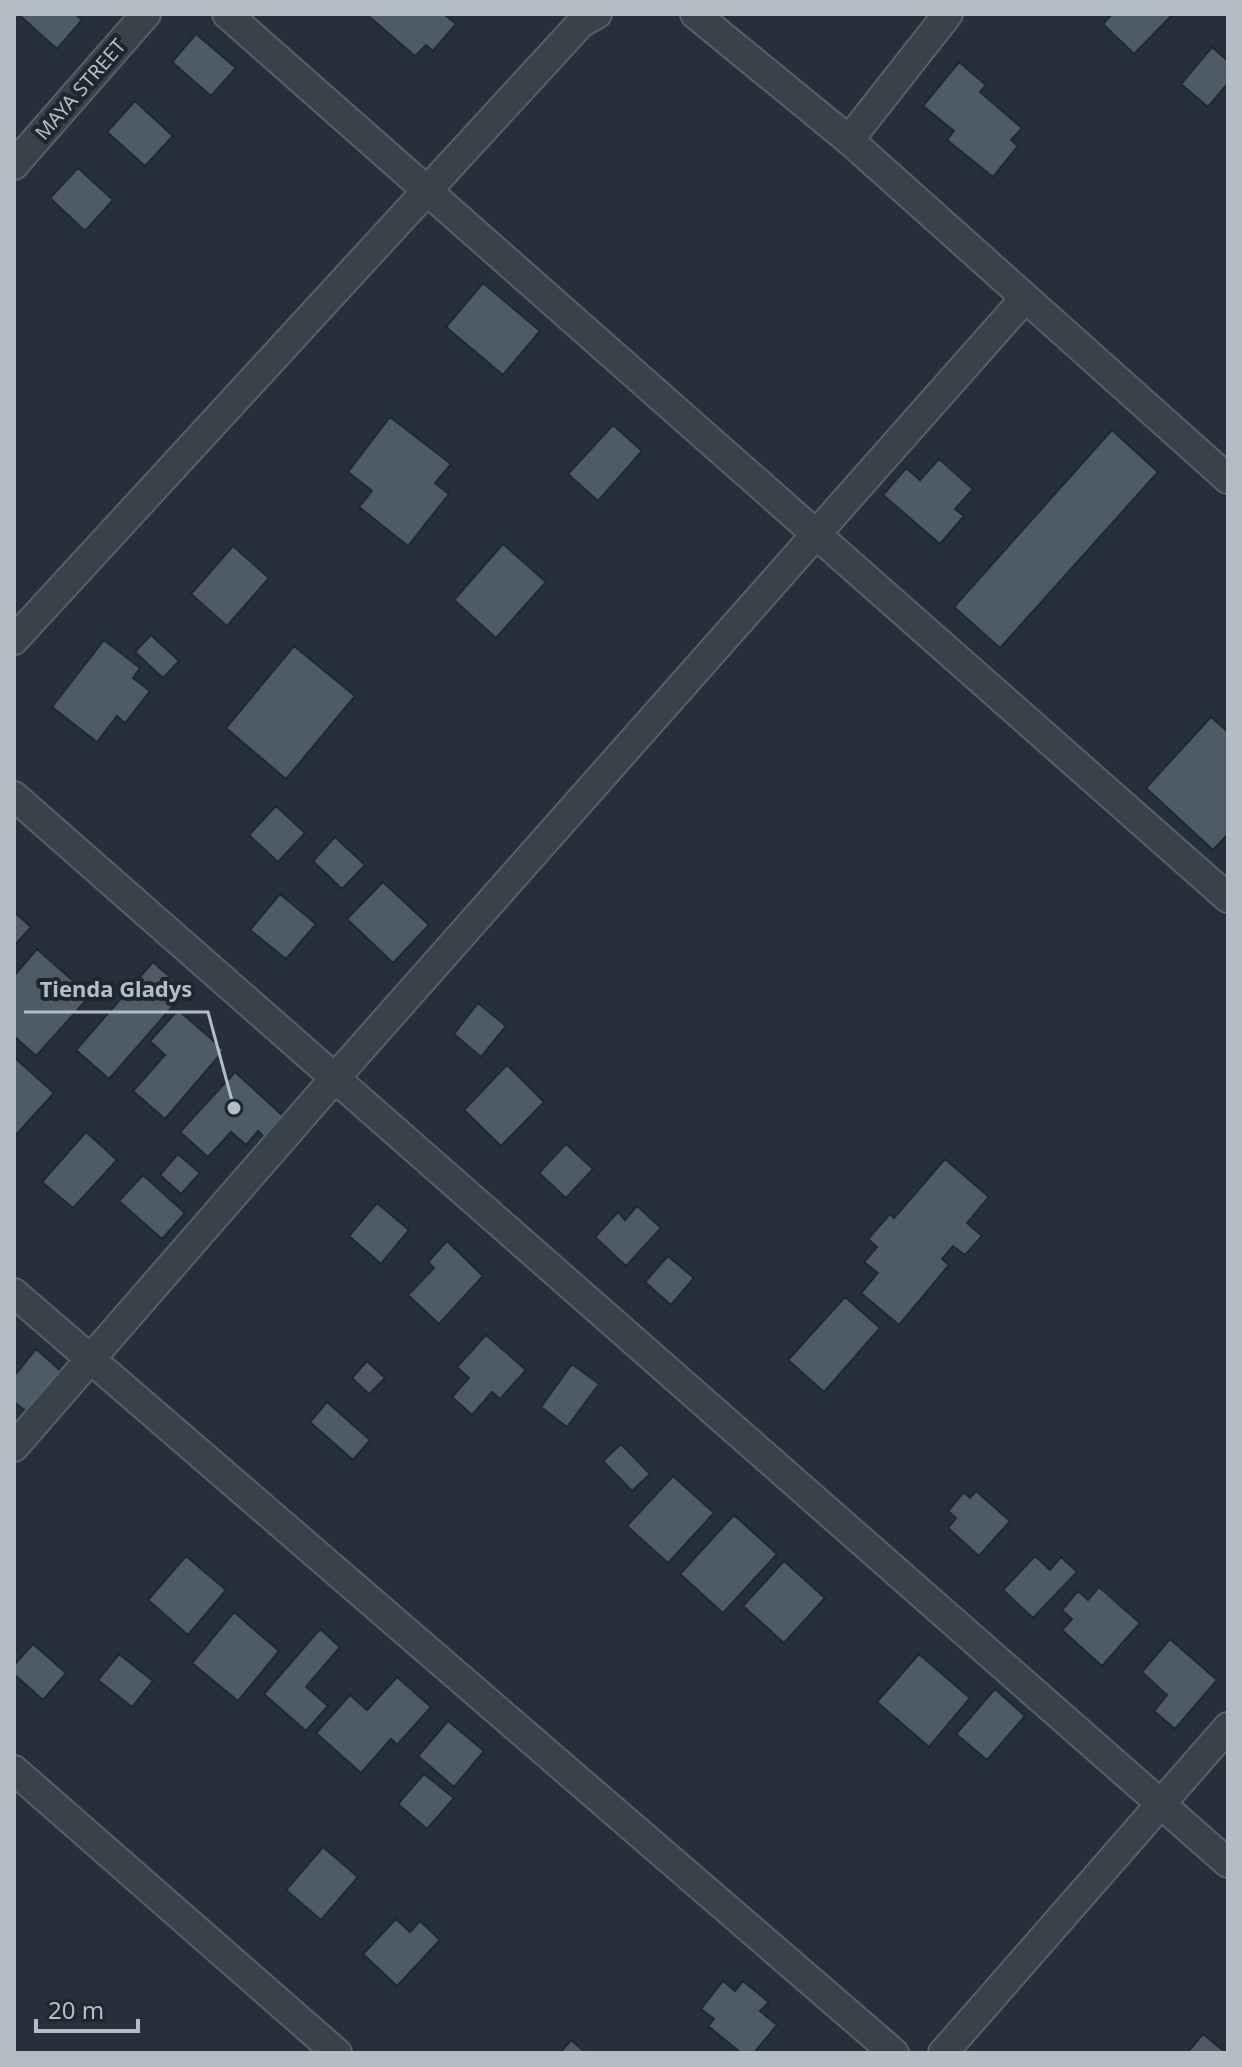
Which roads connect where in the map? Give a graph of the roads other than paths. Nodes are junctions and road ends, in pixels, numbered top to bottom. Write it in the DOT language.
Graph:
graph roads {
  1 [pos="146,14"];
  2 [pos="227,14"];
  3 [pos="597,14"];
  4 [pos="695,14"];
  5 [pos="948,14"];
  6 [pos="849,140"];
  7 [pos="14,165"];
  8 [pos="427,191"];
  9 [pos="1025,298"];
  10 [pos="1228,479"];
  11 [pos="816,534"];
  12 [pos="14,640"];
  13 [pos="14,796"];
  14 [pos="1228,898"];
  15 [pos="335,1078"];
  16 [pos="14,1293"];
  17 [pos="89,1361"];
  18 [pos="14,1447"];
  19 [pos="1228,1727"];
  20 [pos="14,1770"];
  21 [pos="1163,1806"];
  22 [pos="1228,1863"];
  23 [pos="337,2053"];
  24 [pos="894,2053"];
  25 [pos="943,2053"];
  1 -- 7 [label="street, MAYA STREET"];
  2 -- 8 [label="street"];
  3 -- 8 [label="street"];
  4 -- 6 [label="street"];
  5 -- 6 [label="street"];
  6 -- 9 [label="street"];
  8 -- 11 [label="street"];
  8 -- 12 [label="street"];
  9 -- 10 [label="street"];
  9 -- 11 [label="street"];
  11 -- 14 [label="street"];
  11 -- 15 [label="street"];
  13 -- 15 [label="street"];
  15 -- 17 [label="street"];
  15 -- 21 [label="street"];
  16 -- 17 [label="street"];
  17 -- 18 [label="street"];
  17 -- 24 [label="street"];
  19 -- 21 [label="street"];
  20 -- 23 [label="street"];
  21 -- 22 [label="street"];
  21 -- 25 [label="street"];
}
